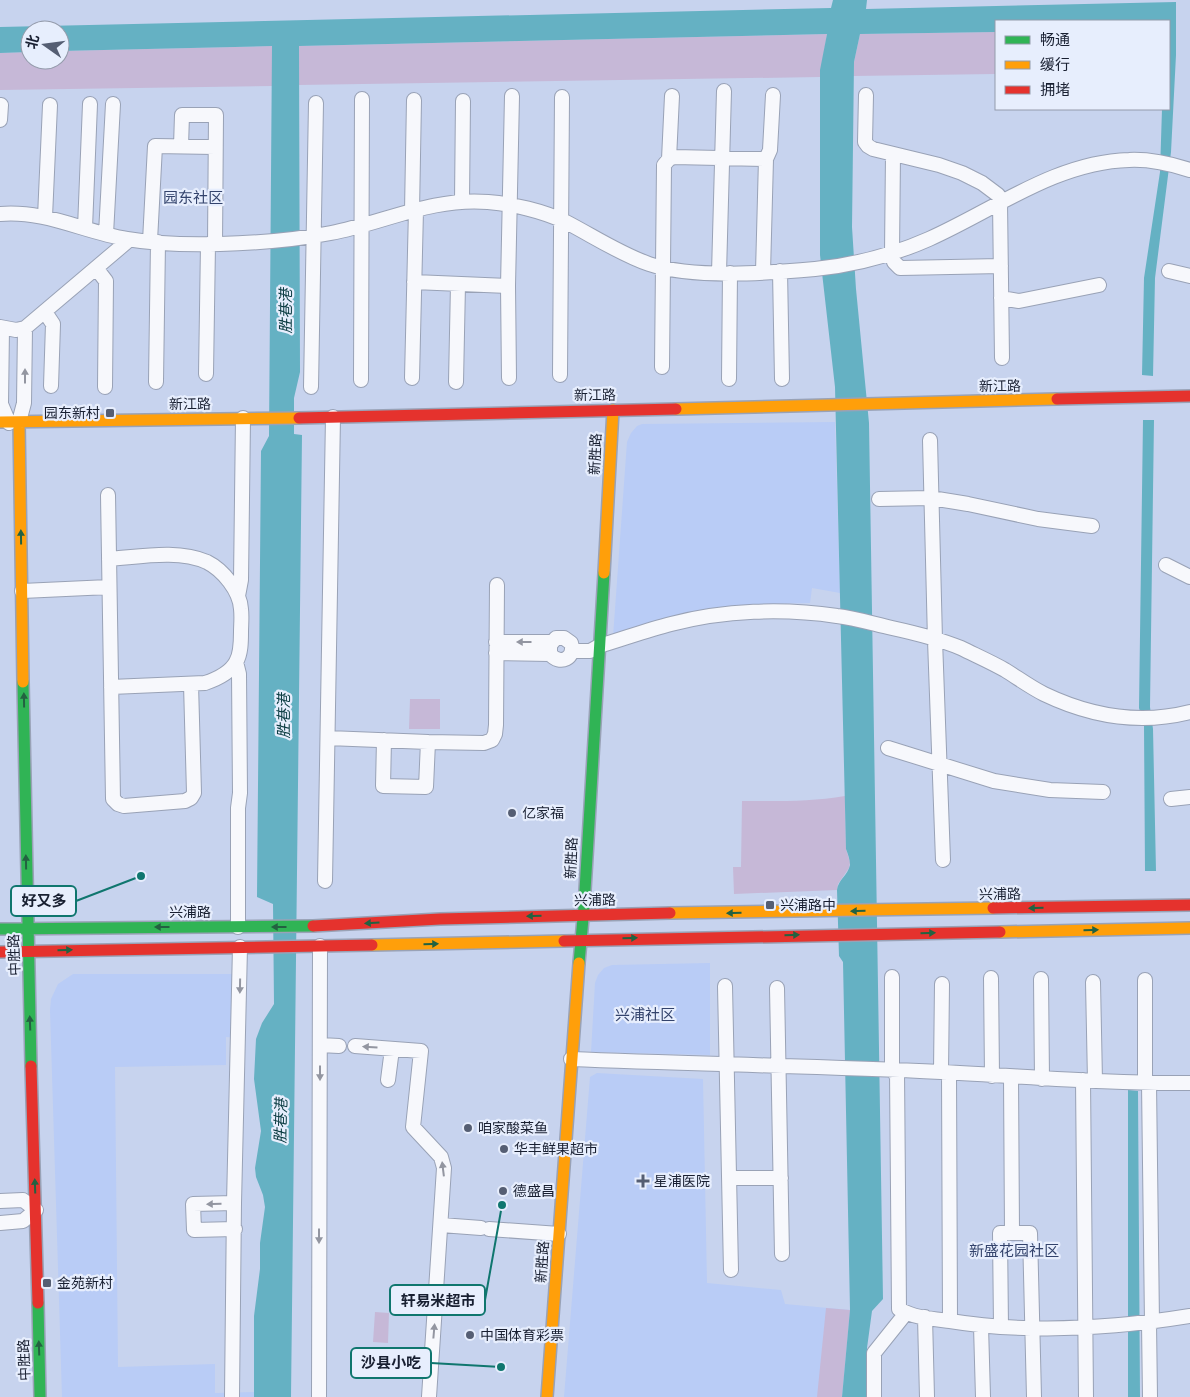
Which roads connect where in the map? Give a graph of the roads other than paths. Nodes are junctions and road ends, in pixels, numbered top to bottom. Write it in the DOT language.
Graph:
graph roads {
  1 [pos="724,91"];
  2 [pos="773,95"];
  3 [pos="866,95"];
  4 [pos="512,96"];
  5 [pos="672,96"];
  6 [pos="562,97"];
  7 [pos="362,100"];
  8 [pos="414,100"];
  9 [pos="463,101"];
  10 [pos="316,103"];
  11 [pos="90,104"];
  12 [pos="113,104"];
  13 [pos="1,105"];
  14 [pos="50,105"];
  15 [pos="0,120"];
  16 [pos="181,146"];
  17 [pos="216,147"];
  18 [pos="893,154"];
  19 [pos="721,158"];
  20 [pos="669,159"];
  21 [pos="766,159"];
  22 [pos="1190,170"];
  23 [pos="462,201"];
  24 [pos="1000,202"];
  25 [pos="510,206"];
  26 [pos="414,211"];
  27 [pos="0,214"];
  28 [pos="45,217"];
  29 [pos="561,220"];
  30 [pos="361,226"];
  31 [pos="85,228"];
  32 [pos="106,234"];
  33 [pos="307,237"];
  34 [pos="129,240"];
  35 [pos="154,242"];
  36 [pos="211,244"];
  37 [pos="892,253"];
  38 [pos="1001,266"];
  39 [pos="664,267"];
  40 [pos="96,268"];
  41 [pos="780,271"];
  42 [pos="763,272"];
  43 [pos="1169,272"];
  44 [pos="724,273"];
  45 [pos="1190,276"];
  46 [pos="414,282"];
  47 [pos="458,284"];
  48 [pos="1099,285"];
  49 [pos="508,286"];
  50 [pos="1001,298"];
  51 [pos="44,312"];
  52 [pos="1,328"];
  53 [pos="24,328"];
  54 [pos="1002,358"];
  55 [pos="662,367"];
  56 [pos="206,374"];
  57 [pos="560,375"];
  58 [pos="412,378"];
  59 [pos="509,378"];
  60 [pos="728,378"];
  61 [pos="361,380"];
  62 [pos="782,380"];
  63 [pos="156,382"];
  64 [pos="456,382"];
  65 [pos="52,386"];
  66 [pos="104,387"];
  67 [pos="311,387"];
  68 [pos="1190,396"];
  69 [pos="613,410"];
  70 [pos="333,417"];
  71 [pos="243,418"];
  72 [pos="9,422"];
  73 [pos="930,440"];
  74 [pos="108,495"];
  75 [pos="932,498"];
  76 [pos="879,499"];
  77 [pos="1092,526"];
  78 [pos="109,559"];
  79 [pos="1166,565"];
  80 [pos="1190,577"];
  81 [pos="497,585"];
  82 [pos="109,587"];
  83 [pos="22,591"];
  84 [pos="238,596"];
  85 [pos="935,640"];
  86 [pos="599,646"];
  87 [pos="496,647"];
  88 [pos="572,647"];
  89 [pos="551,648"];
  90 [pos="236,662"];
  91 [pos="191,684"];
  92 [pos="111,687"];
  93 [pos="12,699"];
  94 [pos="1190,712"];
  95 [pos="328,738"];
  96 [pos="384,740"];
  97 [pos="428,742"];
  98 [pos="888,748"];
  99 [pos="940,764"];
  100 [pos="1103,792"];
  101 [pos="1190,798"];
  102 [pos="1171,799"];
  103 [pos="943,860"];
  104 [pos="325,881"];
  105 [pos="1190,906"];
  106 [pos="583,915"];
  107 [pos="16,924"];
  108 [pos="238,927"];
  109 [pos="28,928"];
  110 [pos="1190,928"];
  111 [pos="0,929"];
  112 [pos="581,941"];
  113 [pos="320,946"];
  114 [pos="240,947"];
  115 [pos="28,951"];
  116 [pos="0,952"];
  117 [pos="16,956"];
  118 [pos="892,978"];
  119 [pos="991,978"];
  120 [pos="1041,979"];
  121 [pos="1145,980"];
  122 [pos="1093,982"];
  123 [pos="942,984"];
  124 [pos="725,986"];
  125 [pos="777,988"];
  126 [pos="320,1044"];
  127 [pos="340,1046"];
  128 [pos="355,1046"];
  129 [pos="392,1048"];
  130 [pos="571,1059"];
  131 [pos="726,1065"];
  132 [pos="779,1066"];
  133 [pos="890,1071"];
  134 [pos="945,1072"];
  135 [pos="992,1076"];
  136 [pos="1011,1077"];
  137 [pos="1042,1078"];
  138 [pos="388,1080"];
  139 [pos="1089,1080"];
  140 [pos="1147,1083"];
  141 [pos="1190,1083"];
  142 [pos="729,1178"];
  143 [pos="781,1178"];
  144 [pos="23,1194"];
  145 [pos="0,1201"];
  146 [pos="234,1203"];
  147 [pos="36,1210"];
  148 [pos="0,1223"];
  149 [pos="441,1226"];
  150 [pos="23,1227"];
  151 [pos="235,1229"];
  152 [pos="1012,1233"];
  153 [pos="559,1234"];
  154 [pos="782,1254"];
  155 [pos="731,1270"];
  156 [pos="906,1313"];
  157 [pos="1190,1316"];
  158 [pos="925,1317"];
  159 [pos="950,1321"];
  160 [pos="1148,1323"];
  161 [pos="981,1326"];
  162 [pos="1001,1327"];
  163 [pos="1033,1329"];
  164 [pos="1084,1329"];
  165 [pos="40,1397"];
  166 [pos="232,1397"];
  167 [pos="319,1397"];
  168 [pos="429,1397"];
  169 [pos="547,1397"];
  170 [pos="874,1397"];
  171 [pos="927,1397"];
  172 [pos="983,1397"];
  173 [pos="1034,1397"];
  174 [pos="1086,1397"];
  175 [pos="1150,1397"];
  1 -- 19 [label="street"];
  2 -- 21 [label="street"];
  3 -- 18 [label="street"];
  4 -- 25 [label="street"];
  5 -- 20 [label="street"];
  6 -- 29 [label="street"];
  7 -- 30 [label="street"];
  8 -- 26 [label="street"];
  9 -- 23 [label="street"];
  10 -- 33 [label="street"];
  11 -- 31 [label="street"];
  12 -- 32 [label="street"];
  13 -- 15 [label="street"];
  14 -- 28 [label="street"];
  16 -- 17 [label="street"];
  16 -- 17 [label="street"];
  16 -- 35 [label="street"];
  17 -- 36 [label="street"];
  18 -- 24 [label="street"];
  18 -- 37 [label="street"];
  19 -- 20 [label="street"];
  19 -- 21 [label="street"];
  19 -- 44 [label="street"];
  20 -- 39 [label="street"];
  21 -- 42 [label="street"];
  22 -- 24 [label="street"];
  23 -- 25 [label="street"];
  23 -- 26 [label="street"];
  24 -- 37 [label="street"];
  24 -- 38 [label="street"];
  25 -- 29 [label="street"];
  25 -- 49 [label="street"];
  26 -- 30 [label="street"];
  26 -- 46 [label="street"];
  27 -- 28 [label="street"];
  28 -- 31 [label="street"];
  29 -- 39 [label="street"];
  29 -- 57 [label="street"];
  30 -- 33 [label="street"];
  30 -- 61 [label="street"];
  31 -- 32 [label="street"];
  32 -- 34 [label="street"];
  33 -- 36 [label="street"];
  33 -- 67 [label="street"];
  34 -- 35 [label="street"];
  34 -- 40 [label="street"];
  35 -- 36 [label="street"];
  35 -- 63 [label="street"];
  36 -- 56 [label="street"];
  37 -- 38 [label="street"];
  37 -- 41 [label="street"];
  38 -- 50 [label="street"];
  39 -- 44 [label="street"];
  39 -- 55 [label="street"];
  40 -- 51 [label="street"];
  40 -- 66 [label="street"];
  41 -- 42 [label="street"];
  41 -- 62 [label="street"];
  42 -- 44 [label="street"];
  43 -- 45 [label="street"];
  44 -- 60 [label="street"];
  46 -- 47 [label="street"];
  46 -- 58 [label="street"];
  47 -- 49 [label="street"];
  47 -- 64 [label="street"];
  48 -- 50 [label="street"];
  49 -- 59 [label="street"];
  50 -- 54 [label="street"];
  51 -- 53 [label="street"];
  51 -- 65 [label="street"];
  52 -- 53 [label="street"];
  52 -- 72 [label="street"];
  72 -- 53 [label="street, one-way"];
  68 -- 69 [label="main road, 新江路"];
  69 -- 70 [label="main road, 新江路"];
  69 -- 86 [label="main road, 新胜路"];
  70 -- 71 [label="main road, 新江路"];
  70 -- 95 [label="street"];
  71 -- 72 [label="main road, 新江路"];
  71 -- 84 [label="street"];
  83 -- 72 [label="main road, 中胜路, one-way"];
  72 -- 93 [label="main road"];
  73 -- 75 [label="street"];
  74 -- 78 [label="street"];
  75 -- 76 [label="street"];
  75 -- 77 [label="street"];
  75 -- 85 [label="street"];
  78 -- 82 [label="street"];
  78 -- 84 [label="street"];
  79 -- 80 [label="street"];
  81 -- 87 [label="street"];
  82 -- 83 [label="street"];
  82 -- 92 [label="street"];
  109 -- 83 [label="main road, 中胜路, one-way"];
  84 -- 90 [label="street"];
  85 -- 86 [label="street"];
  85 -- 94 [label="street"];
  85 -- 99 [label="street"];
  86 -- 88 [label="street"];
  86 -- 106 [label="main road, 新胜路"];
  87 -- 89 [label="street"];
  87 -- 97 [label="street"];
  88 -- 89 [label="street"];
  88 -- 89 [label="street"];
  90 -- 91 [label="street"];
  90 -- 108 [label="street"];
  91 -- 92 [label="street"];
  91 -- 92 [label="street"];
  95 -- 96 [label="street"];
  95 -- 104 [label="street"];
  96 -- 97 [label="street"];
  96 -- 97 [label="street"];
  98 -- 99 [label="street"];
  99 -- 100 [label="street"];
  99 -- 103 [label="street"];
  101 -- 102 [label="street"];
  105 -- 106 [label="main road, 兴浦路, one-way"];
  106 -- 108 [label="main road, 兴浦路, one-way"];
  106 -- 112 [label="main road, 新胜路"];
  107 -- 109 [label="main road, 兴浦路"];
  107 -- 111 [label="main road, 兴浦路"];
  107 -- 117 [label="main road, 中胜路"];
  108 -- 109 [label="main road, 兴浦路, one-way"];
  109 -- 115 [label="main road, 中胜路"];
  112 -- 110 [label="main road, one-way"];
  113 -- 112 [label="main road, one-way"];
  112 -- 130 [label="main road, 新胜路"];
  113 -- 114 [label="main road"];
  113 -- 126 [label="street"];
  115 -- 114 [label="main road, one-way"];
  114 -- 146 [label="street, one-way"];
  115 -- 117 [label="main road"];
  147 -- 115 [label="main road, 中胜路, one-way"];
  116 -- 117 [label="main road"];
  118 -- 133 [label="street"];
  119 -- 135 [label="street"];
  120 -- 137 [label="street"];
  121 -- 140 [label="street"];
  122 -- 139 [label="street"];
  123 -- 134 [label="street"];
  124 -- 131 [label="street"];
  125 -- 132 [label="street"];
  126 -- 127 [label="street"];
  126 -- 167 [label="street, one-way"];
  129 -- 128 [label="street, one-way"];
  129 -- 138 [label="street"];
  149 -- 129 [label="street, one-way"];
  130 -- 131 [label="street"];
  130 -- 153 [label="main road, 新胜路"];
  131 -- 132 [label="street"];
  131 -- 142 [label="street"];
  132 -- 133 [label="street"];
  132 -- 143 [label="street"];
  133 -- 134 [label="street"];
  133 -- 156 [label="street"];
  134 -- 135 [label="street"];
  134 -- 159 [label="street"];
  135 -- 136 [label="street"];
  136 -- 137 [label="street"];
  136 -- 152 [label="street"];
  137 -- 139 [label="street"];
  139 -- 140 [label="street"];
  139 -- 164 [label="street"];
  140 -- 141 [label="street"];
  140 -- 160 [label="street"];
  142 -- 143 [label="street"];
  142 -- 155 [label="street"];
  143 -- 154 [label="street"];
  144 -- 145 [label="street"];
  144 -- 147 [label="street"];
  144 -- 150 [label="main road"];
  146 -- 151 [label="street"];
  146 -- 151 [label="street, one-way"];
  147 -- 150 [label="street"];
  165 -- 147 [label="main road, 中胜路, one-way"];
  148 -- 150 [label="street"];
  149 -- 153 [label="street"];
  168 -- 149 [label="street, one-way"];
  151 -- 166 [label="street"];
  152 -- 162 [label="street"];
  152 -- 163 [label="street"];
  153 -- 169 [label="main road, 新胜路"];
  156 -- 158 [label="street"];
  156 -- 170 [label="street"];
  157 -- 160 [label="street"];
  158 -- 159 [label="street"];
  158 -- 171 [label="street"];
  159 -- 161 [label="street"];
  160 -- 164 [label="street"];
  160 -- 175 [label="street"];
  161 -- 162 [label="street"];
  161 -- 172 [label="street"];
  162 -- 163 [label="street"];
  163 -- 164 [label="street"];
  163 -- 173 [label="street"];
  164 -- 174 [label="street"];
}
